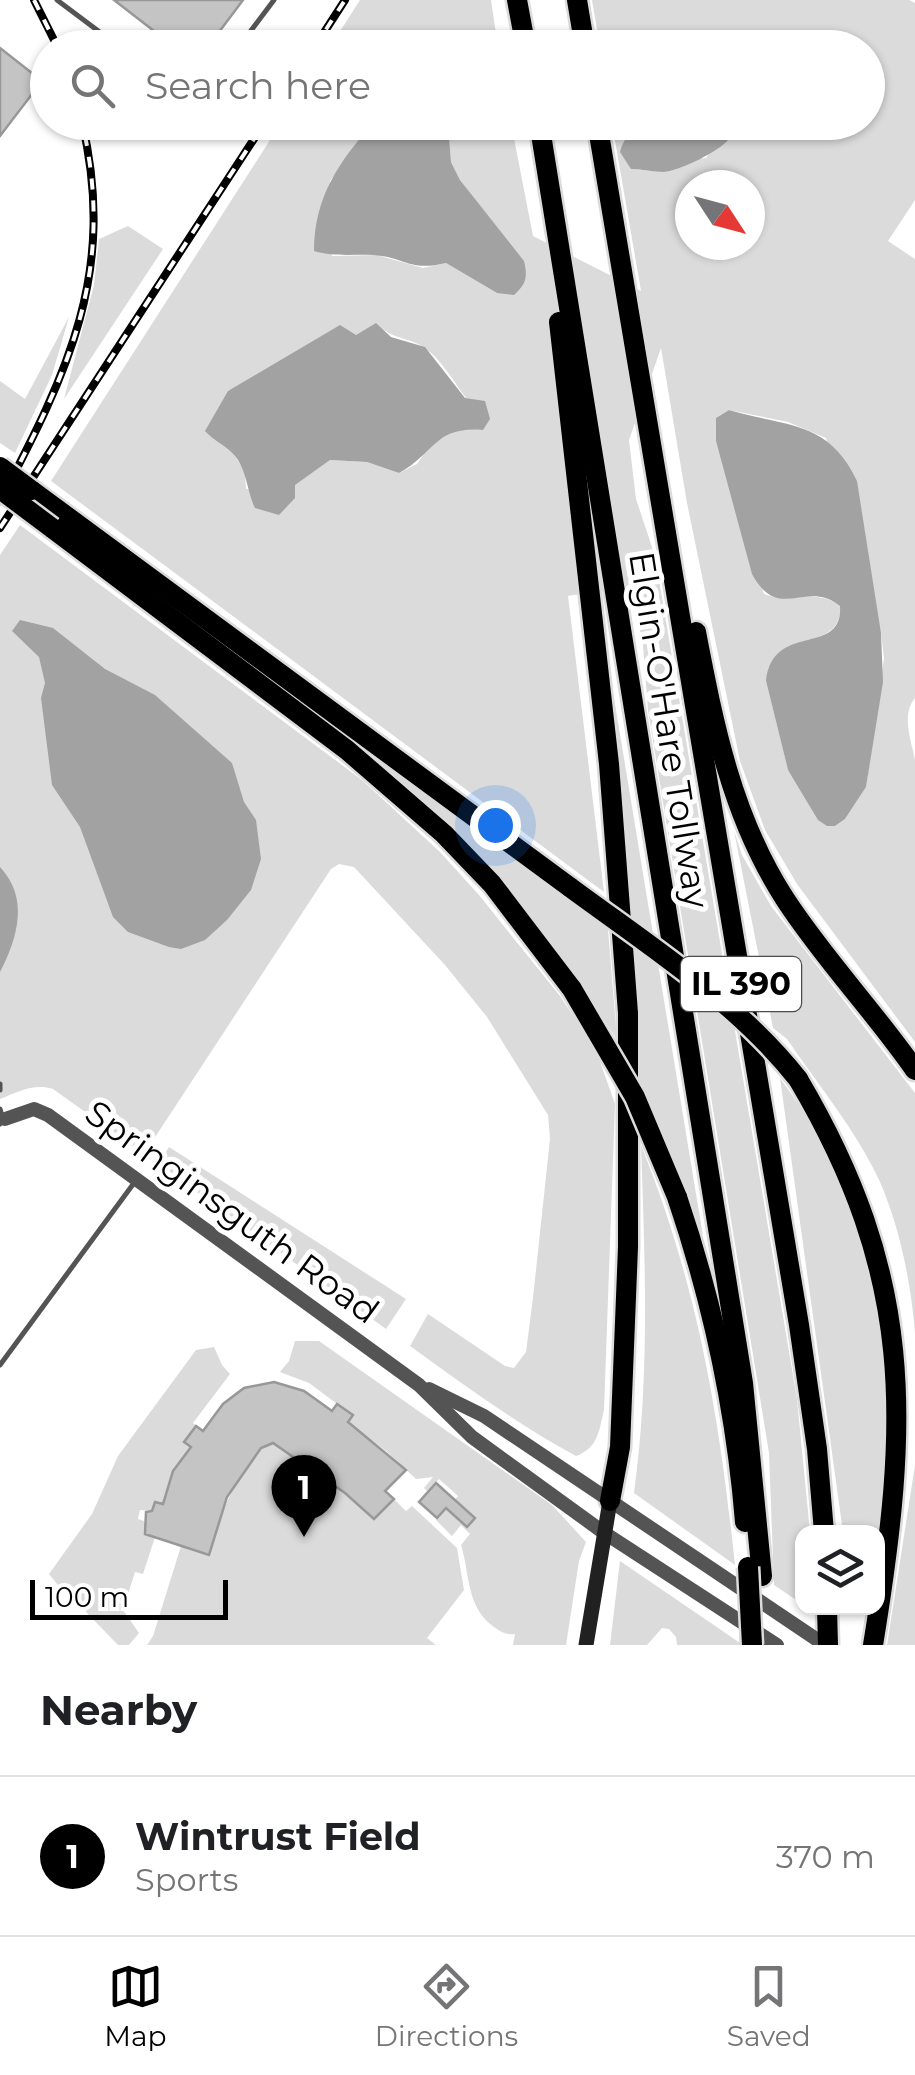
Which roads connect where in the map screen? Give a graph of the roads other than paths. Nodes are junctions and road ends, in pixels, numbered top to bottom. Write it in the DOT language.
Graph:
graph roads {
  1 [pos="58,0"];
  2 [pos="274,0"];
  3 [pos="517,0"];
  4 [pos="577,0"];
  5 [pos="98,30"];
  6 [pos="252,30"];
  7 [pos="523,30"];
  8 [pos="582,30"];
  9 [pos="531,140"];
  10 [pos="541,140"];
  11 [pos="600,140"];
  12 [pos="0,468"];
  13 [pos="0,488"];
  14 [pos="660,494"];
  15 [pos="57,520"];
  16 [pos="915,1070"];
  17 [pos="2,1118"];
  18 [pos="136,1181"];
  19 [pos="0,1365"];
  20 [pos="419,1385"];
  21 [pos="610,1501"];
  22 [pos="823,1525"];
  23 [pos="603,1532"];
  24 [pos="755,1572"];
  25 [pos="828,1615"];
  26 [pos="586,1645"];
  27 [pos="752,1645"];
  28 [pos="764,1645"];
  29 [pos="777,1645"];
  30 [pos="827,1645"];
  31 [pos="872,1645"];
  1 -- 5 [label="lane"];
  2 -- 6 [label="lane"];
  3 -- 7 [label="highway"];
  4 -- 8 [label="highway"];
  9 -- 21 [label="highway"];
  10 -- 24 [label="highway, Elgin-O'Hare Tollway / IL 390"];
  11 -- 14 [label="highway, Elgin-O'Hare Tollway / IL 390"];
  12 -- 15 [label="highway, bridge"];
  13 -- 15 [label="highway, bridge"];
  14 -- 16 [label="highway"];
  14 -- 22 [label="highway, Elgin-O'Hare Tollway / IL 390"];
  15 -- 24 [label="highway, bridge"];
  15 -- 31 [label="highway, bridge"];
  17 -- 18 [label="street, Springinsguth Road"];
  18 -- 19 [label="lane"];
  18 -- 20 [label="street, Springinsguth Road"];
  20 -- 21 [label="street, Springinsguth Road"];
  20 -- 23 [label="street, Springinsguth Road"];
  21 -- 23 [label="main road"];
  21 -- 30 [label="street, Springinsguth Road"];
  23 -- 26 [label="main road"];
  23 -- 29 [label="street, Springinsguth Road"];
  24 -- 27 [label="highway, bridge"];
  24 -- 28 [label="highway, Elgin-O'Hare Tollway / IL 390"];
  25 -- 30 [label="highway"];
}
